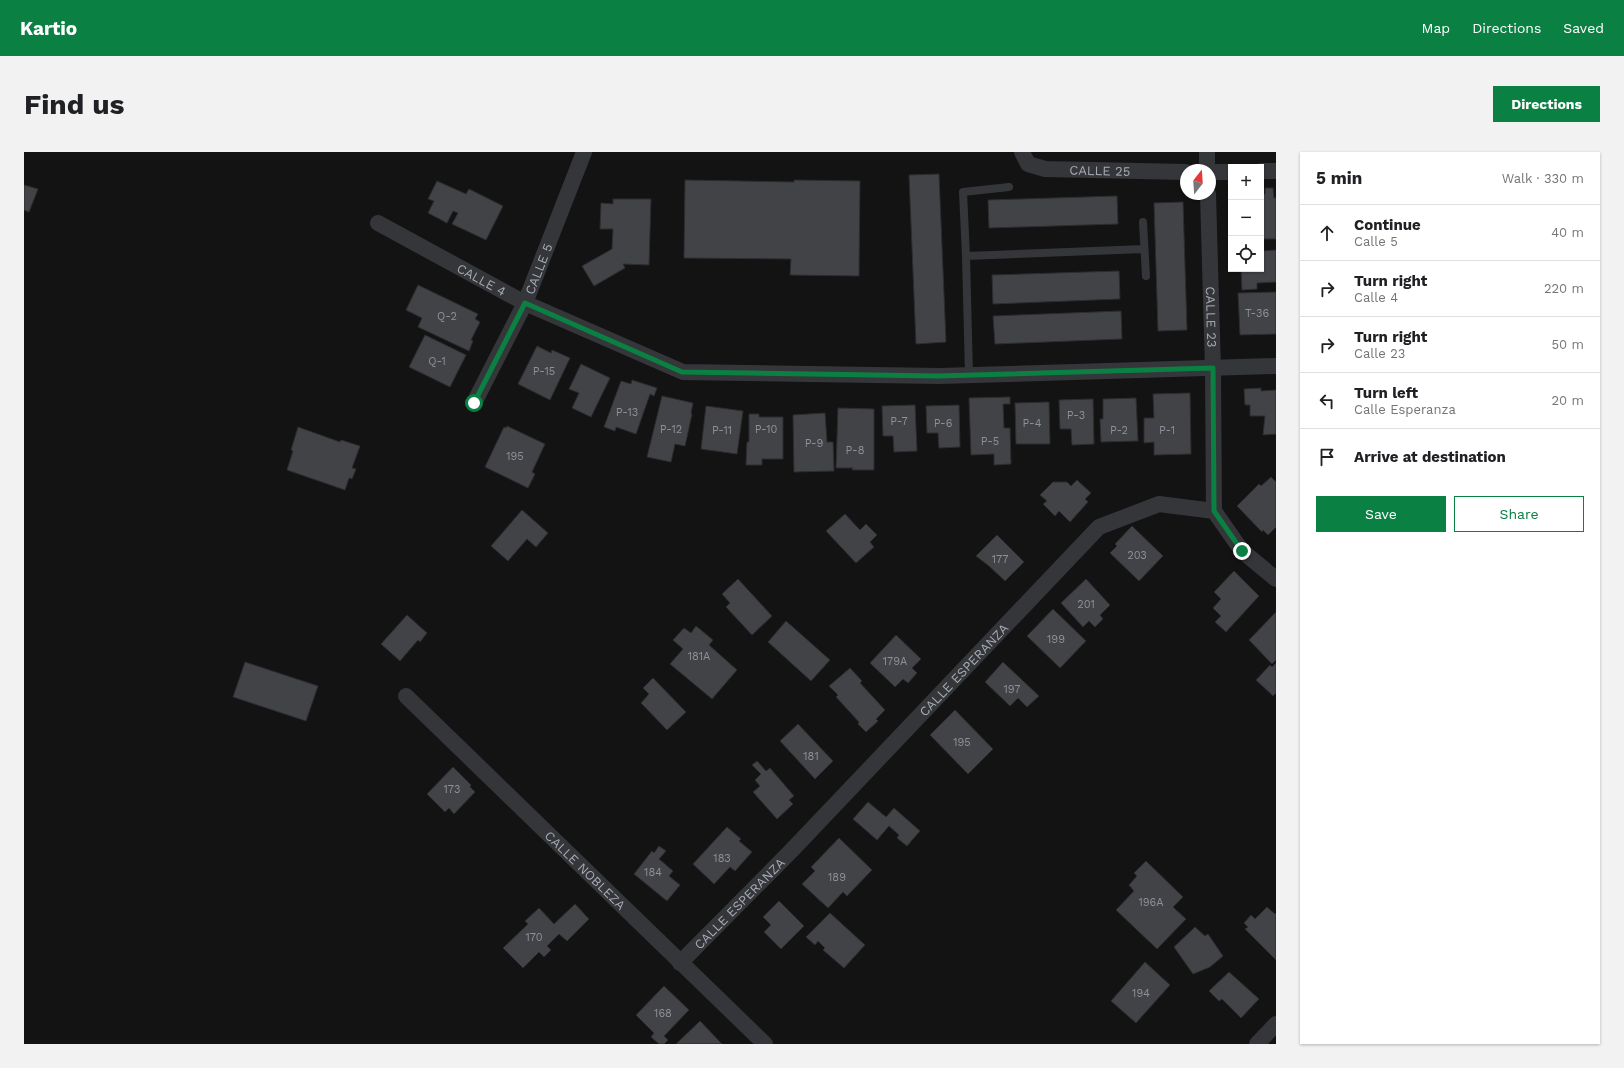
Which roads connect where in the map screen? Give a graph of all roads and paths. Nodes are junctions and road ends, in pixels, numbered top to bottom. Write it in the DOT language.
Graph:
graph roads {
  1 [pos="584,152"];
  2 [pos="1022,152"];
  3 [pos="1207,152"];
  4 [pos="1207,164"];
  5 [pos="1264,171"];
  6 [pos="1276,171"];
  7 [pos="1180,172"];
  8 [pos="1216,172"];
  9 [pos="1228,172"];
  10 [pos="1010,187"];
  11 [pos="1208,200"];
  12 [pos="1143,222"];
  13 [pos="378,223"];
  14 [pos="1144,249"];
  15 [pos="966,256"];
  16 [pos="1146,276"];
  17 [pos="525,303"];
  18 [pos="1276,366"];
  19 [pos="1213,368"];
  20 [pos="969,376"];
  21 [pos="474,403"];
  22 [pos="1214,511"];
  23 [pos="1276,579"];
  24 [pos="406,696"];
  25 [pos="680,963"];
  26 [pos="1276,1024"];
  27 [pos="1262,1042"];
  28 [pos="765,1044"];
  1 -- 17 [label="street, CALLE 5"];
  2 -- 7 [label="street, CALLE 25"];
  3 -- 4 [label="street"];
  5 -- 6 [label="street"];
  8 -- 9 [label="street"];
  10 -- 15 [label="lane"];
  11 -- 19 [label="street, CALLE 23"];
  12 -- 14 [label="lane"];
  13 -- 17 [label="street, CALLE 4"];
  14 -- 15 [label="lane"];
  14 -- 16 [label="lane"];
  15 -- 20 [label="lane"];
  17 -- 20 [label="street, CALLE 4"];
  17 -- 21 [label="street, CALLE 5"];
  18 -- 19 [label="street, CALLE 4"];
  19 -- 20 [label="street, CALLE 4"];
  19 -- 22 [label="street, CALLE 23"];
  22 -- 23 [label="street"];
  22 -- 25 [label="street, CALLE ESPERANZA"];
  24 -- 25 [label="street, CALLE NOBLEZA"];
  25 -- 28 [label="street, CALLE NOBLEZA"];
  26 -- 27 [label="street"];
}
